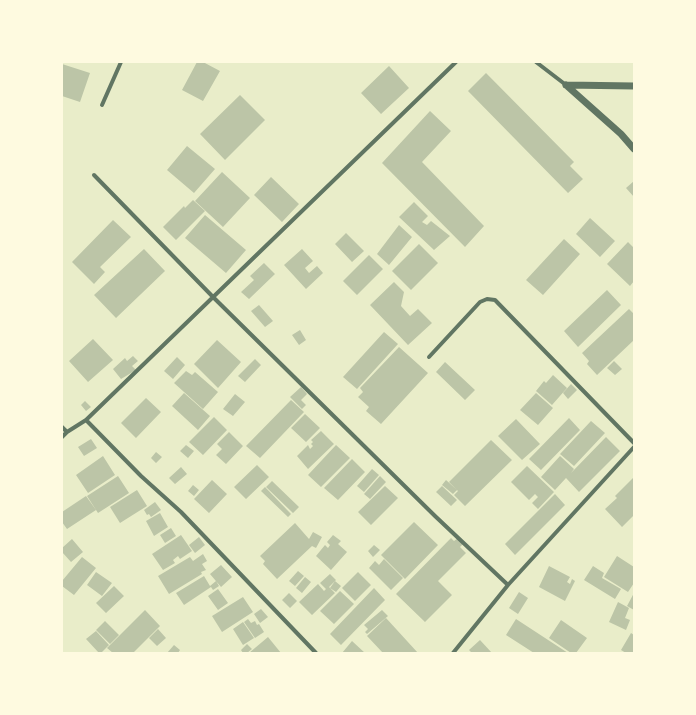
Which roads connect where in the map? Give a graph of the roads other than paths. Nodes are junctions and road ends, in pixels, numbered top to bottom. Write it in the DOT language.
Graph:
graph roads {
  1 [pos="121,62"];
  2 [pos="456,62"];
  3 [pos="536,62"];
  4 [pos="566,85"];
  5 [pos="634,86"];
  6 [pos="102,105"];
  7 [pos="634,149"];
  8 [pos="94,175"];
  9 [pos="214,298"];
  10 [pos="429,356"];
  11 [pos="86,420"];
  12 [pos="62,427"];
  13 [pos="67,432"];
  14 [pos="62,437"];
  15 [pos="634,443"];
  16 [pos="634,447"];
  17 [pos="508,585"];
  18 [pos="316,653"];
  19 [pos="453,653"];
  1 -- 6 [label="street"];
  2 -- 9 [label="street"];
  3 -- 4 [label="street"];
  4 -- 5 [label="street"];
  4 -- 7 [label="street"];
  8 -- 9 [label="street"];
  9 -- 11 [label="street"];
  9 -- 17 [label="street"];
  10 -- 15 [label="street"];
  11 -- 13 [label="street"];
  11 -- 18 [label="street"];
  12 -- 13 [label="street"];
  13 -- 14 [label="street"];
  16 -- 17 [label="street"];
  17 -- 19 [label="street"];
}
